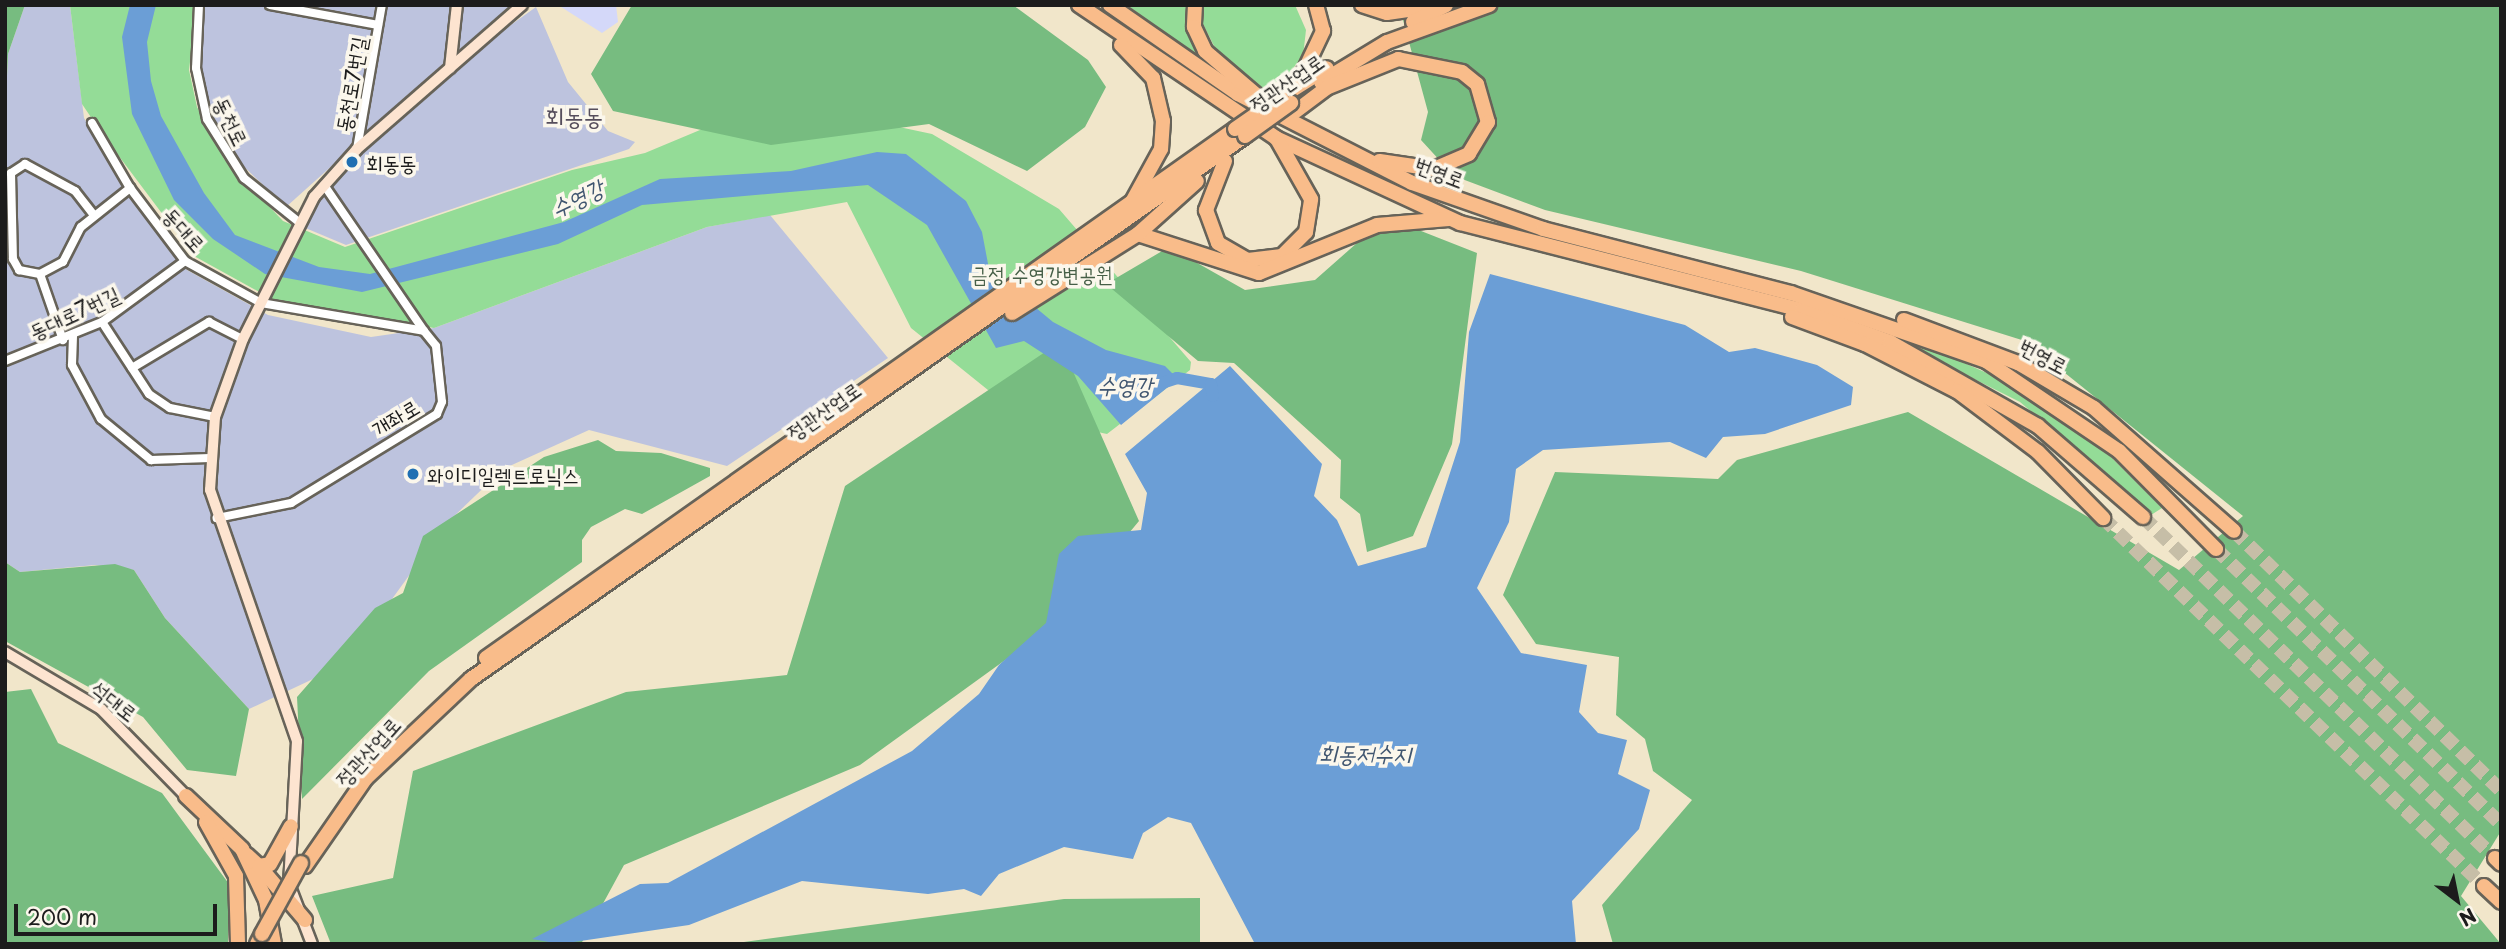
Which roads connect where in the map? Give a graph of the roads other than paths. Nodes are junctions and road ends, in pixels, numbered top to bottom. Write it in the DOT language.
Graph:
graph roads {
  1 [pos="199,5"];
  2 [pos="270,5"];
  3 [pos="382,5"];
  4 [pos="457,5"];
  5 [pos="522,5"];
  6 [pos="1079,5"];
  7 [pos="1110,5"];
  8 [pos="1195,5"];
  9 [pos="1316,5"];
  10 [pos="1362,5"];
  11 [pos="1437,5"];
  12 [pos="1446,5"];
  13 [pos="1489,5"];
  14 [pos="379,25"];
  15 [pos="1404,35"];
  16 [pos="450,68"];
  17 [pos="1296,88"];
  18 [pos="1326,88"];
  19 [pos="1288,108"];
  20 [pos="92,123"];
  21 [pos="1244,136"];
  22 [pos="1276,138"];
  23 [pos="357,149"];
  24 [pos="1340,150"];
  25 [pos="1225,161"];
  26 [pos="324,184"];
  27 [pos="130,188"];
  28 [pos="1129,213"];
  29 [pos="93,215"];
  30 [pos="1449,219"];
  31 [pos="299,224"];
  32 [pos="1138,234"];
  33 [pos="185,261"];
  34 [pos="40,274"];
  35 [pos="1791,293"];
  36 [pos="1739,296"];
  37 [pos="263,299"];
  38 [pos="102,322"];
  39 [pos="424,331"];
  40 [pos="970,333"];
  41 [pos="73,336"];
  42 [pos="243,339"];
  43 [pos="63,340"];
  44 [pos="921,358"];
  45 [pos="5,362"];
  46 [pos="132,368"];
  47 [pos="215,417"];
  48 [pos="210,458"];
  49 [pos="2143,517"];
  50 [pos="218,518"];
  51 [pos="2103,518"];
  52 [pos="2234,531"];
  53 [pos="2216,549"];
  54 [pos="5,652"];
  55 [pos="186,796"];
  56 [pos="291,826"];
  57 [pos="242,849"];
  58 [pos="303,865"];
  59 [pos="260,866"];
  60 [pos="2484,886"];
  61 [pos="2501,902"];
  62 [pos="305,920"];
  63 [pos="265,941"];
  64 [pos="238,944"];
  65 [pos="312,944"];
  1 -- 31 [label="street, 동천로"];
  2 -- 14 [label="street, 동천로7번길"];
  3 -- 14 [label="street, 동천로7번길"];
  4 -- 16 [label="main road"];
  5 -- 16 [label="main road"];
  6 -- 22 [label="highway, 번영로"];
  6 -- 28 [label="highway"];
  7 -- 19 [label="highway, 번영로"];
  8 -- 19 [label="highway"];
  9 -- 17 [label="highway"];
  10 -- 11 [label="highway"];
  12 -- 17 [label="highway, 정관산업로"];
  13 -- 15 [label="highway, 정관산업로"];
  14 -- 23 [label="street, 동천로7번길"];
  15 -- 18 [label="highway"];
  15 -- 19 [label="highway, 정관산업로"];
  16 -- 23 [label="main road"];
  17 -- 19 [label="highway, 정관산업로"];
  18 -- 19 [label="highway"];
  18 -- 24 [label="highway"];
  19 -- 21 [label="highway, bridge"];
  19 -- 21 [label="highway"];
  19 -- 24 [label="highway, 번영로"];
  20 -- 27 [label="street, 동대로"];
  21 -- 25 [label="highway"];
  21 -- 28 [label="highway"];
  22 -- 25 [label="highway"];
  22 -- 30 [label="highway, 번영로"];
  23 -- 26 [label="main road"];
  24 -- 35 [label="highway, 번영로"];
  25 -- 32 [label="highway"];
  26 -- 31 [label="main road"];
  26 -- 39 [label="street"];
  27 -- 29 [label="street"];
  27 -- 33 [label="street, 동대로"];
  28 -- 40 [label="highway, 정관산업로"];
  28 -- 44 [label="highway"];
  29 -- 34 [label="street"];
  29 -- 34 [label="street"];
  30 -- 32 [label="highway"];
  30 -- 36 [label="highway, 번영로"];
  31 -- 37 [label="main road"];
  32 -- 40 [label="highway"];
  33 -- 37 [label="street, 동대로"];
  33 -- 38 [label="street, 동대로7번길"];
  34 -- 43 [label="street"];
  35 -- 52 [label="highway, 번영로"];
  35 -- 53 [label="highway, 번영로"];
  36 -- 49 [label="highway, 번영로"];
  36 -- 51 [label="highway, 번영로"];
  37 -- 39 [label="street"];
  37 -- 42 [label="main road"];
  38 -- 41 [label="street, 동대로7번길"];
  38 -- 46 [label="street"];
  39 -- 50 [label="street, 개좌로"];
  40 -- 44 [label="highway, 정관산업로"];
  41 -- 43 [label="street, 동대로7번길"];
  41 -- 48 [label="street"];
  42 -- 46 [label="street"];
  42 -- 47 [label="main road"];
  43 -- 45 [label="street, 동대로7번길"];
  44 -- 58 [label="highway, 정관산업로"];
  44 -- 58 [label="highway, 정관산업로"];
  46 -- 47 [label="street"];
  47 -- 48 [label="main road"];
  48 -- 50 [label="main road"];
  50 -- 56 [label="main road"];
  54 -- 55 [label="main road, 석대로"];
  55 -- 57 [label="highway"];
  55 -- 64 [label="highway"];
  56 -- 59 [label="highway"];
  56 -- 62 [label="main road"];
  57 -- 59 [label="highway"];
  57 -- 63 [label="highway"];
  58 -- 63 [label="highway, bridge"];
  59 -- 62 [label="highway"];
  60 -- 61 [label="highway"];
  62 -- 65 [label="main road"];
}
